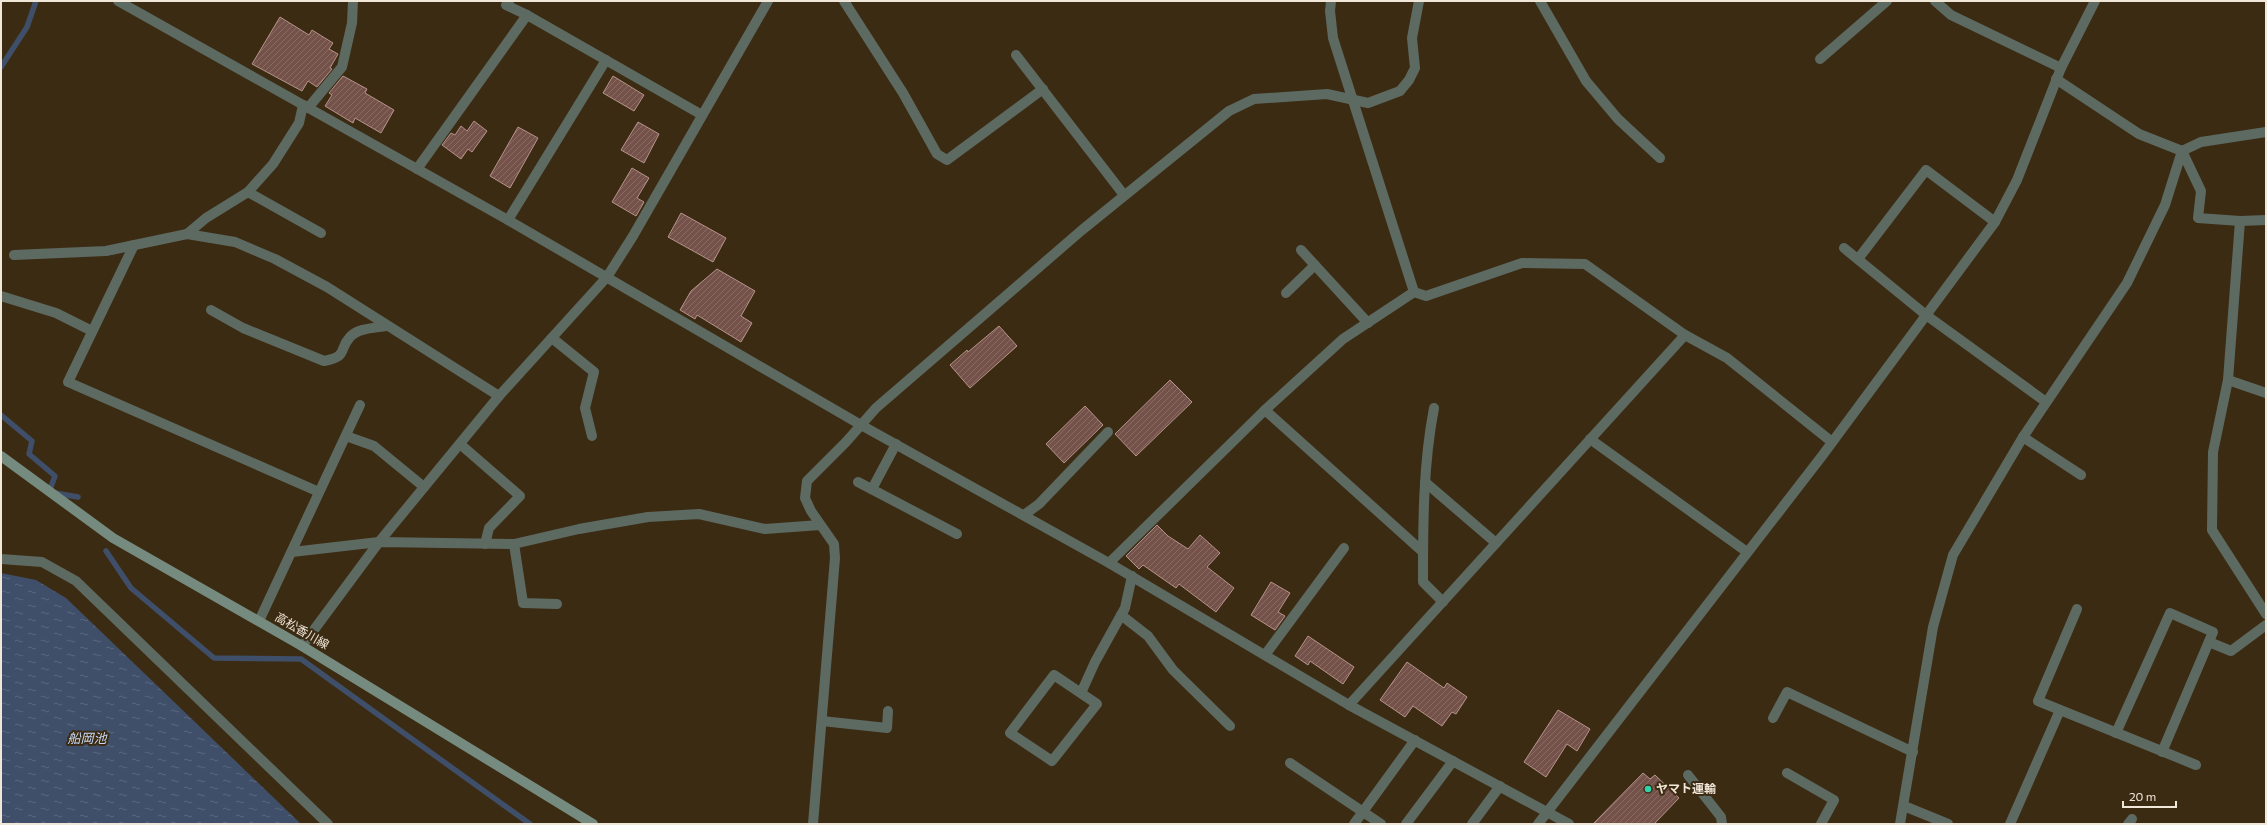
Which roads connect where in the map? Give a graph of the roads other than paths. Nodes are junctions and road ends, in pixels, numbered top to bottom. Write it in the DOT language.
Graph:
graph roads {
  1 [pos="118,1"];
  2 [pos="353,1"];
  3 [pos="509,1"];
  4 [pos="768,1"];
  5 [pos="1331,1"];
  6 [pos="1419,1"];
  7 [pos="1540,1"];
  8 [pos="1887,1"];
  9 [pos="1935,1"];
  10 [pos="2094,1"];
  11 [pos="846,2"];
  12 [pos="527,15"];
  13 [pos="1016,55"];
  14 [pos="1820,59"];
  15 [pos="606,60"];
  16 [pos="2061,68"];
  17 [pos="2056,79"];
  18 [pos="1043,89"];
  19 [pos="1352,99"];
  20 [pos="306,106"];
  21 [pos="702,115"];
  22 [pos="2266,132"];
  23 [pos="2182,151"];
  24 [pos="1660,158"];
  25 [pos="417,169"];
  26 [pos="248,192"];
  27 [pos="1124,195"];
  28 [pos="508,220"];
  29 [pos="2266,220"];
  30 [pos="1995,222"];
  31 [pos="2240,222"];
  32 [pos="321,233"];
  33 [pos="188,234"];
  34 [pos="134,246"];
  35 [pos="1844,248"];
  36 [pos="1301,250"];
  37 [pos="14,255"];
  38 [pos="1858,259"];
  39 [pos="1314,265"];
  40 [pos="607,277"];
  41 [pos="1414,292"];
  42 [pos="1286,293"];
  43 [pos="1,296"];
  44 [pos="211,310"];
  45 [pos="1926,315"];
  46 [pos="1368,323"];
  47 [pos="386,326"];
  48 [pos="92,331"];
  49 [pos="1685,335"];
  50 [pos="552,338"];
  51 [pos="2228,380"];
  52 [pos="2266,394"];
  53 [pos="499,396"];
  54 [pos="2046,402"];
  55 [pos="360,405"];
  56 [pos="1434,408"];
  57 [pos="1265,410"];
  58 [pos="861,425"];
  59 [pos="1108,432"];
  60 [pos="346,436"];
  61 [pos="592,436"];
  62 [pos="2023,437"];
  63 [pos="1590,439"];
  64 [pos="1832,442"];
  65 [pos="460,444"];
  66 [pos="896,444"];
  67 [pos="1,456"];
  68 [pos="2081,475"];
  69 [pos="858,482"];
  70 [pos="1425,482"];
  71 [pos="424,487"];
  72 [pos="872,489"];
  73 [pos="319,492"];
  74 [pos="1024,516"];
  75 [pos="820,525"];
  76 [pos="957,534"];
  77 [pos="379,542"];
  78 [pos="1496,543"];
  79 [pos="484,544"];
  80 [pos="514,544"];
  81 [pos="1344,548"];
  82 [pos="292,552"];
  83 [pos="1423,552"];
  84 [pos="1748,552"];
  85 [pos="1,559"];
  86 [pos="1109,562"];
  87 [pos="1132,576"];
  88 [pos="1443,602"];
  89 [pos="557,604"];
  90 [pos="2078,609"];
  91 [pos="2266,614"];
  92 [pos="1121,615"];
  93 [pos="259,621"];
  94 [pos="2266,625"];
  95 [pos="2209,642"];
  96 [pos="302,646"];
  97 [pos="1266,655"];
  98 [pos="1082,693"];
  99 [pos="1349,705"];
  100 [pos="2060,710"];
  101 [pos="888,711"];
  102 [pos="1773,718"];
  103 [pos="822,721"];
  104 [pos="1230,726"];
  105 [pos="2116,733"];
  106 [pos="1415,740"];
  107 [pos="1913,752"];
  108 [pos="2162,752"];
  109 [pos="1453,761"];
  110 [pos="1290,763"];
  111 [pos="2196,765"];
  112 [pos="1787,773"];
  113 [pos="1688,775"];
  114 [pos="1500,786"];
  115 [pos="1904,806"];
  116 [pos="1547,811"];
  117 [pos="1363,812"];
  118 [pos="328,824"];
  119 [pos="593,824"];
  120 [pos="813,824"];
  121 [pos="1354,824"];
  122 [pos="1381,824"];
  123 [pos="1406,824"];
  124 [pos="1472,824"];
  125 [pos="1538,824"];
  126 [pos="1569,824"];
  127 [pos="1722,824"];
  128 [pos="1821,824"];
  129 [pos="1900,824"];
  130 [pos="1948,824"];
  131 [pos="2010,824"];
  1 -- 20 [label="street"];
  2 -- 20 [label="street"];
  3 -- 12 [label="street"];
  4 -- 21 [label="street"];
  5 -- 19 [label="street"];
  6 -- 19 [label="street"];
  7 -- 24 [label="street"];
  8 -- 14 [label="street"];
  9 -- 16 [label="street"];
  10 -- 16 [label="street"];
  11 -- 18 [label="street"];
  12 -- 15 [label="street"];
  12 -- 25 [label="street"];
  13 -- 18 [label="street"];
  15 -- 21 [label="street"];
  15 -- 28 [label="street"];
  16 -- 17 [label="street"];
  17 -- 23 [label="street"];
  17 -- 30 [label="street"];
  18 -- 27 [label="street"];
  19 -- 27 [label="street"];
  19 -- 41 [label="street"];
  20 -- 25 [label="street"];
  20 -- 26 [label="street"];
  21 -- 40 [label="street"];
  22 -- 23 [label="street"];
  23 -- 31 [label="street"];
  23 -- 54 [label="street"];
  25 -- 28 [label="street"];
  26 -- 32 [label="street"];
  26 -- 33 [label="street"];
  27 -- 58 [label="street"];
  28 -- 40 [label="street"];
  29 -- 31 [label="street"];
  30 -- 38 [label="street"];
  30 -- 45 [label="street"];
  31 -- 51 [label="street"];
  33 -- 34 [label="street"];
  33 -- 47 [label="street"];
  34 -- 37 [label="street"];
  34 -- 48 [label="street"];
  35 -- 38 [label="street"];
  36 -- 39 [label="street"];
  38 -- 45 [label="street"];
  39 -- 42 [label="street"];
  39 -- 46 [label="street"];
  40 -- 50 [label="street"];
  40 -- 58 [label="street"];
  41 -- 46 [label="street"];
  41 -- 49 [label="street"];
  43 -- 48 [label="street"];
  44 -- 47 [label="street"];
  45 -- 54 [label="street"];
  45 -- 64 [label="street"];
  46 -- 57 [label="street"];
  47 -- 53 [label="street"];
  48 -- 73 [label="street"];
  49 -- 63 [label="street"];
  49 -- 64 [label="street"];
  50 -- 53 [label="street"];
  50 -- 61 [label="street"];
  51 -- 52 [label="street"];
  51 -- 91 [label="street"];
  53 -- 65 [label="street"];
  54 -- 62 [label="street"];
  55 -- 60 [label="street"];
  56 -- 70 [label="street"];
  57 -- 83 [label="street"];
  57 -- 86 [label="street"];
  58 -- 66 [label="street"];
  58 -- 75 [label="street"];
  59 -- 74 [label="street"];
  60 -- 71 [label="street"];
  60 -- 73 [label="street"];
  62 -- 68 [label="street"];
  62 -- 107 [label="street"];
  63 -- 78 [label="street"];
  63 -- 84 [label="street"];
  64 -- 84 [label="street"];
  65 -- 71 [label="street"];
  65 -- 79 [label="street"];
  66 -- 72 [label="street"];
  66 -- 74 [label="street"];
  67 -- 93 [label="main road, 高松香川線"];
  69 -- 72 [label="street"];
  70 -- 78 [label="street"];
  70 -- 83 [label="street"];
  71 -- 77 [label="street"];
  72 -- 76 [label="street"];
  73 -- 82 [label="street"];
  74 -- 86 [label="street"];
  75 -- 80 [label="street"];
  75 -- 103 [label="street"];
  77 -- 79 [label="street"];
  77 -- 82 [label="street"];
  77 -- 96 [label="street"];
  78 -- 88 [label="street"];
  79 -- 80 [label="street"];
  80 -- 89 [label="street"];
  81 -- 97 [label="street"];
  82 -- 93 [label="street"];
  83 -- 88 [label="street"];
  84 -- 116 [label="street"];
  85 -- 118 [label="street"];
  86 -- 87 [label="street"];
  87 -- 92 [label="street"];
  87 -- 97 [label="street"];
  88 -- 99 [label="street"];
  90 -- 100 [label="street"];
  92 -- 98 [label="street"];
  92 -- 104 [label="street"];
  93 -- 96 [label="main road, 高松香川線"];
  94 -- 95 [label="street"];
  95 -- 105 [label="street"];
  95 -- 108 [label="street"];
  96 -- 119 [label="main road, 高松香川線"];
  97 -- 99 [label="street"];
  98 -- 98 [label="street"];
  99 -- 106 [label="street"];
  100 -- 105 [label="street"];
  100 -- 131 [label="street"];
  101 -- 103 [label="street"];
  102 -- 107 [label="street"];
  103 -- 120 [label="street"];
  105 -- 108 [label="street"];
  106 -- 109 [label="street"];
  106 -- 117 [label="street"];
  107 -- 115 [label="street"];
  108 -- 111 [label="street"];
  109 -- 114 [label="street"];
  109 -- 123 [label="street"];
  110 -- 117 [label="street"];
  112 -- 128 [label="street"];
  113 -- 127 [label="street"];
  114 -- 116 [label="street"];
  114 -- 124 [label="street"];
  115 -- 129 [label="street"];
  115 -- 130 [label="street"];
  116 -- 125 [label="street"];
  116 -- 126 [label="street"];
  117 -- 121 [label="street"];
  117 -- 122 [label="street"];
}
